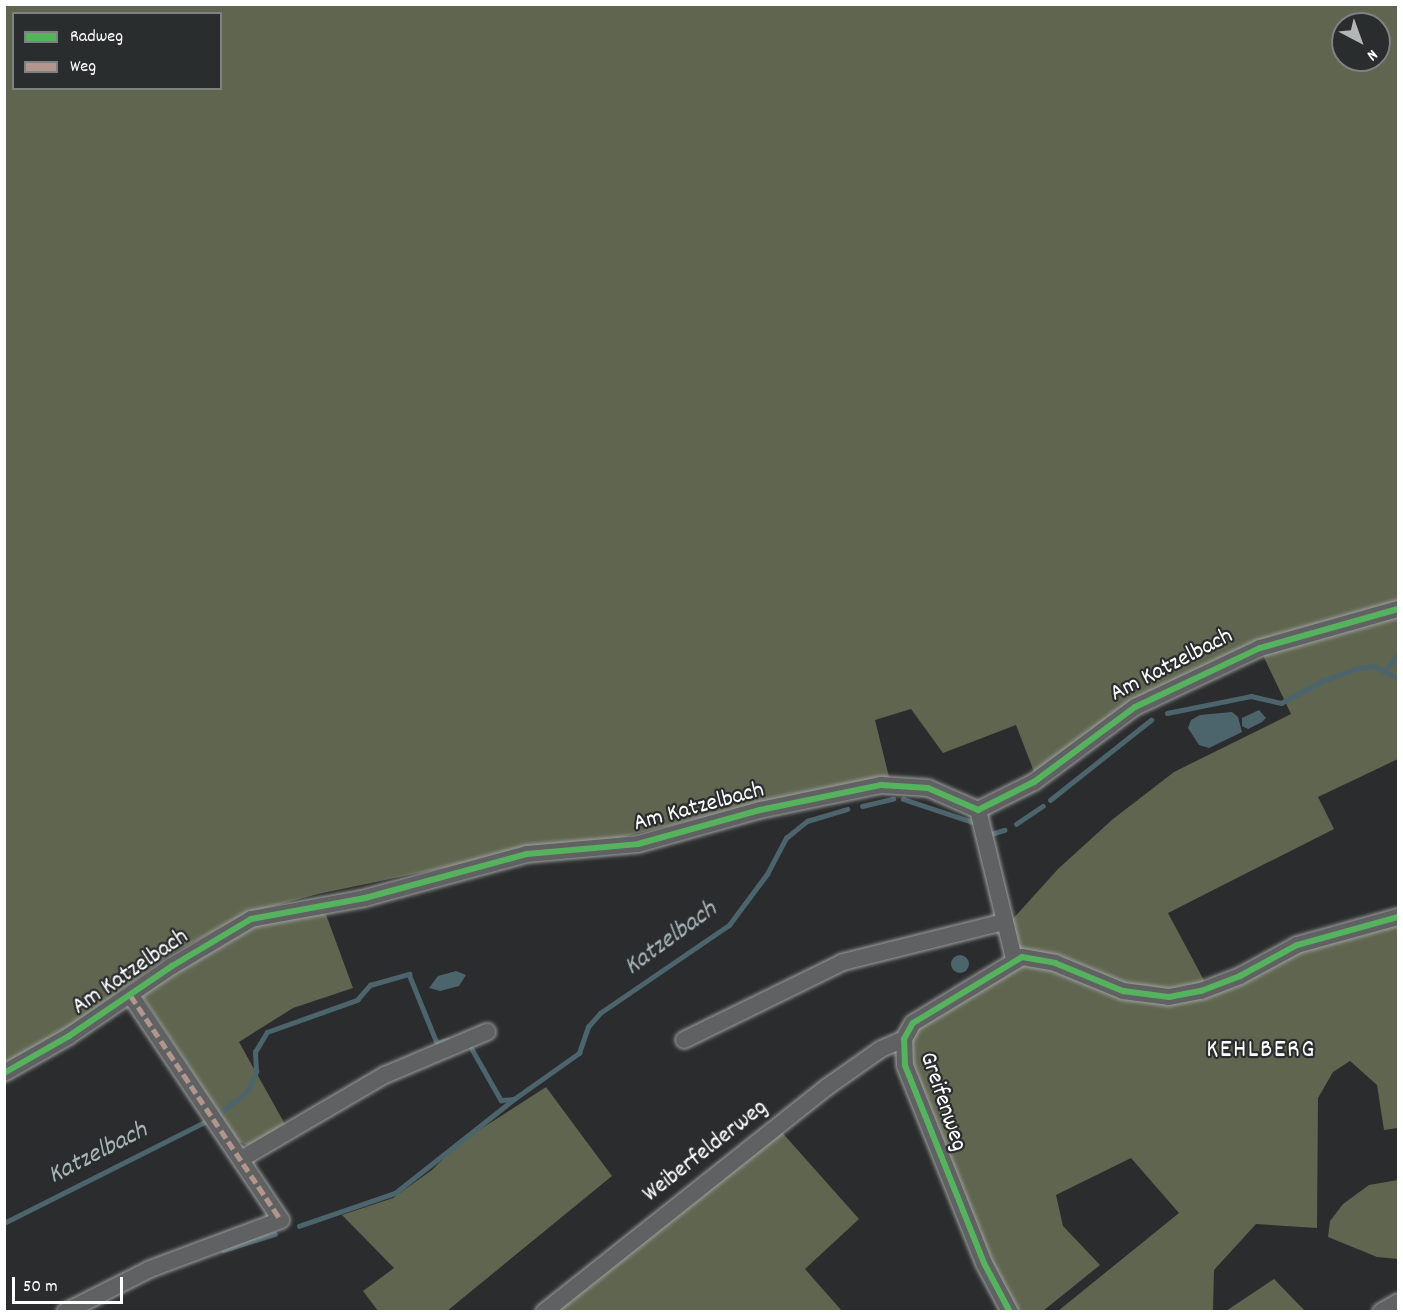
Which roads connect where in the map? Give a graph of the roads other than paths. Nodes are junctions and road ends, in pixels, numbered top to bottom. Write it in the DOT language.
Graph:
graph roads {
  1 [pos="1398,609"];
  2 [pos="978,810"];
  3 [pos="1398,917"];
  4 [pos="1003,922"];
  5 [pos="1014,959"];
  6 [pos="131,996"];
  7 [pos="487,1032"];
  8 [pos="904,1039"];
  9 [pos="684,1040"];
  10 [pos="4,1073"];
  11 [pos="241,1159"];
  12 [pos="1398,1302"];
  13 [pos="65,1311"];
  14 [pos="544,1311"];
  15 [pos="1010,1311"];
  16 [pos="1382,1311"];
  1 -- 2 [label="street, Am Katzelbach"];
  2 -- 4 [label="street"];
  2 -- 6 [label="street, Am Katzelbach"];
  3 -- 5 [label="street"];
  4 -- 5 [label="street"];
  4 -- 9 [label="street"];
  5 -- 8 [label="street, Greifenweg"];
  6 -- 10 [label="street, Am Katzelbach"];
  6 -- 11 [label="street, Am Katzelbach"];
  7 -- 11 [label="street"];
  8 -- 14 [label="street, Weiberfelderweg"];
  8 -- 15 [label="street, Greifenweg"];
  11 -- 13 [label="street, Am Katzelbach"];
  12 -- 16 [label="street"];
}
